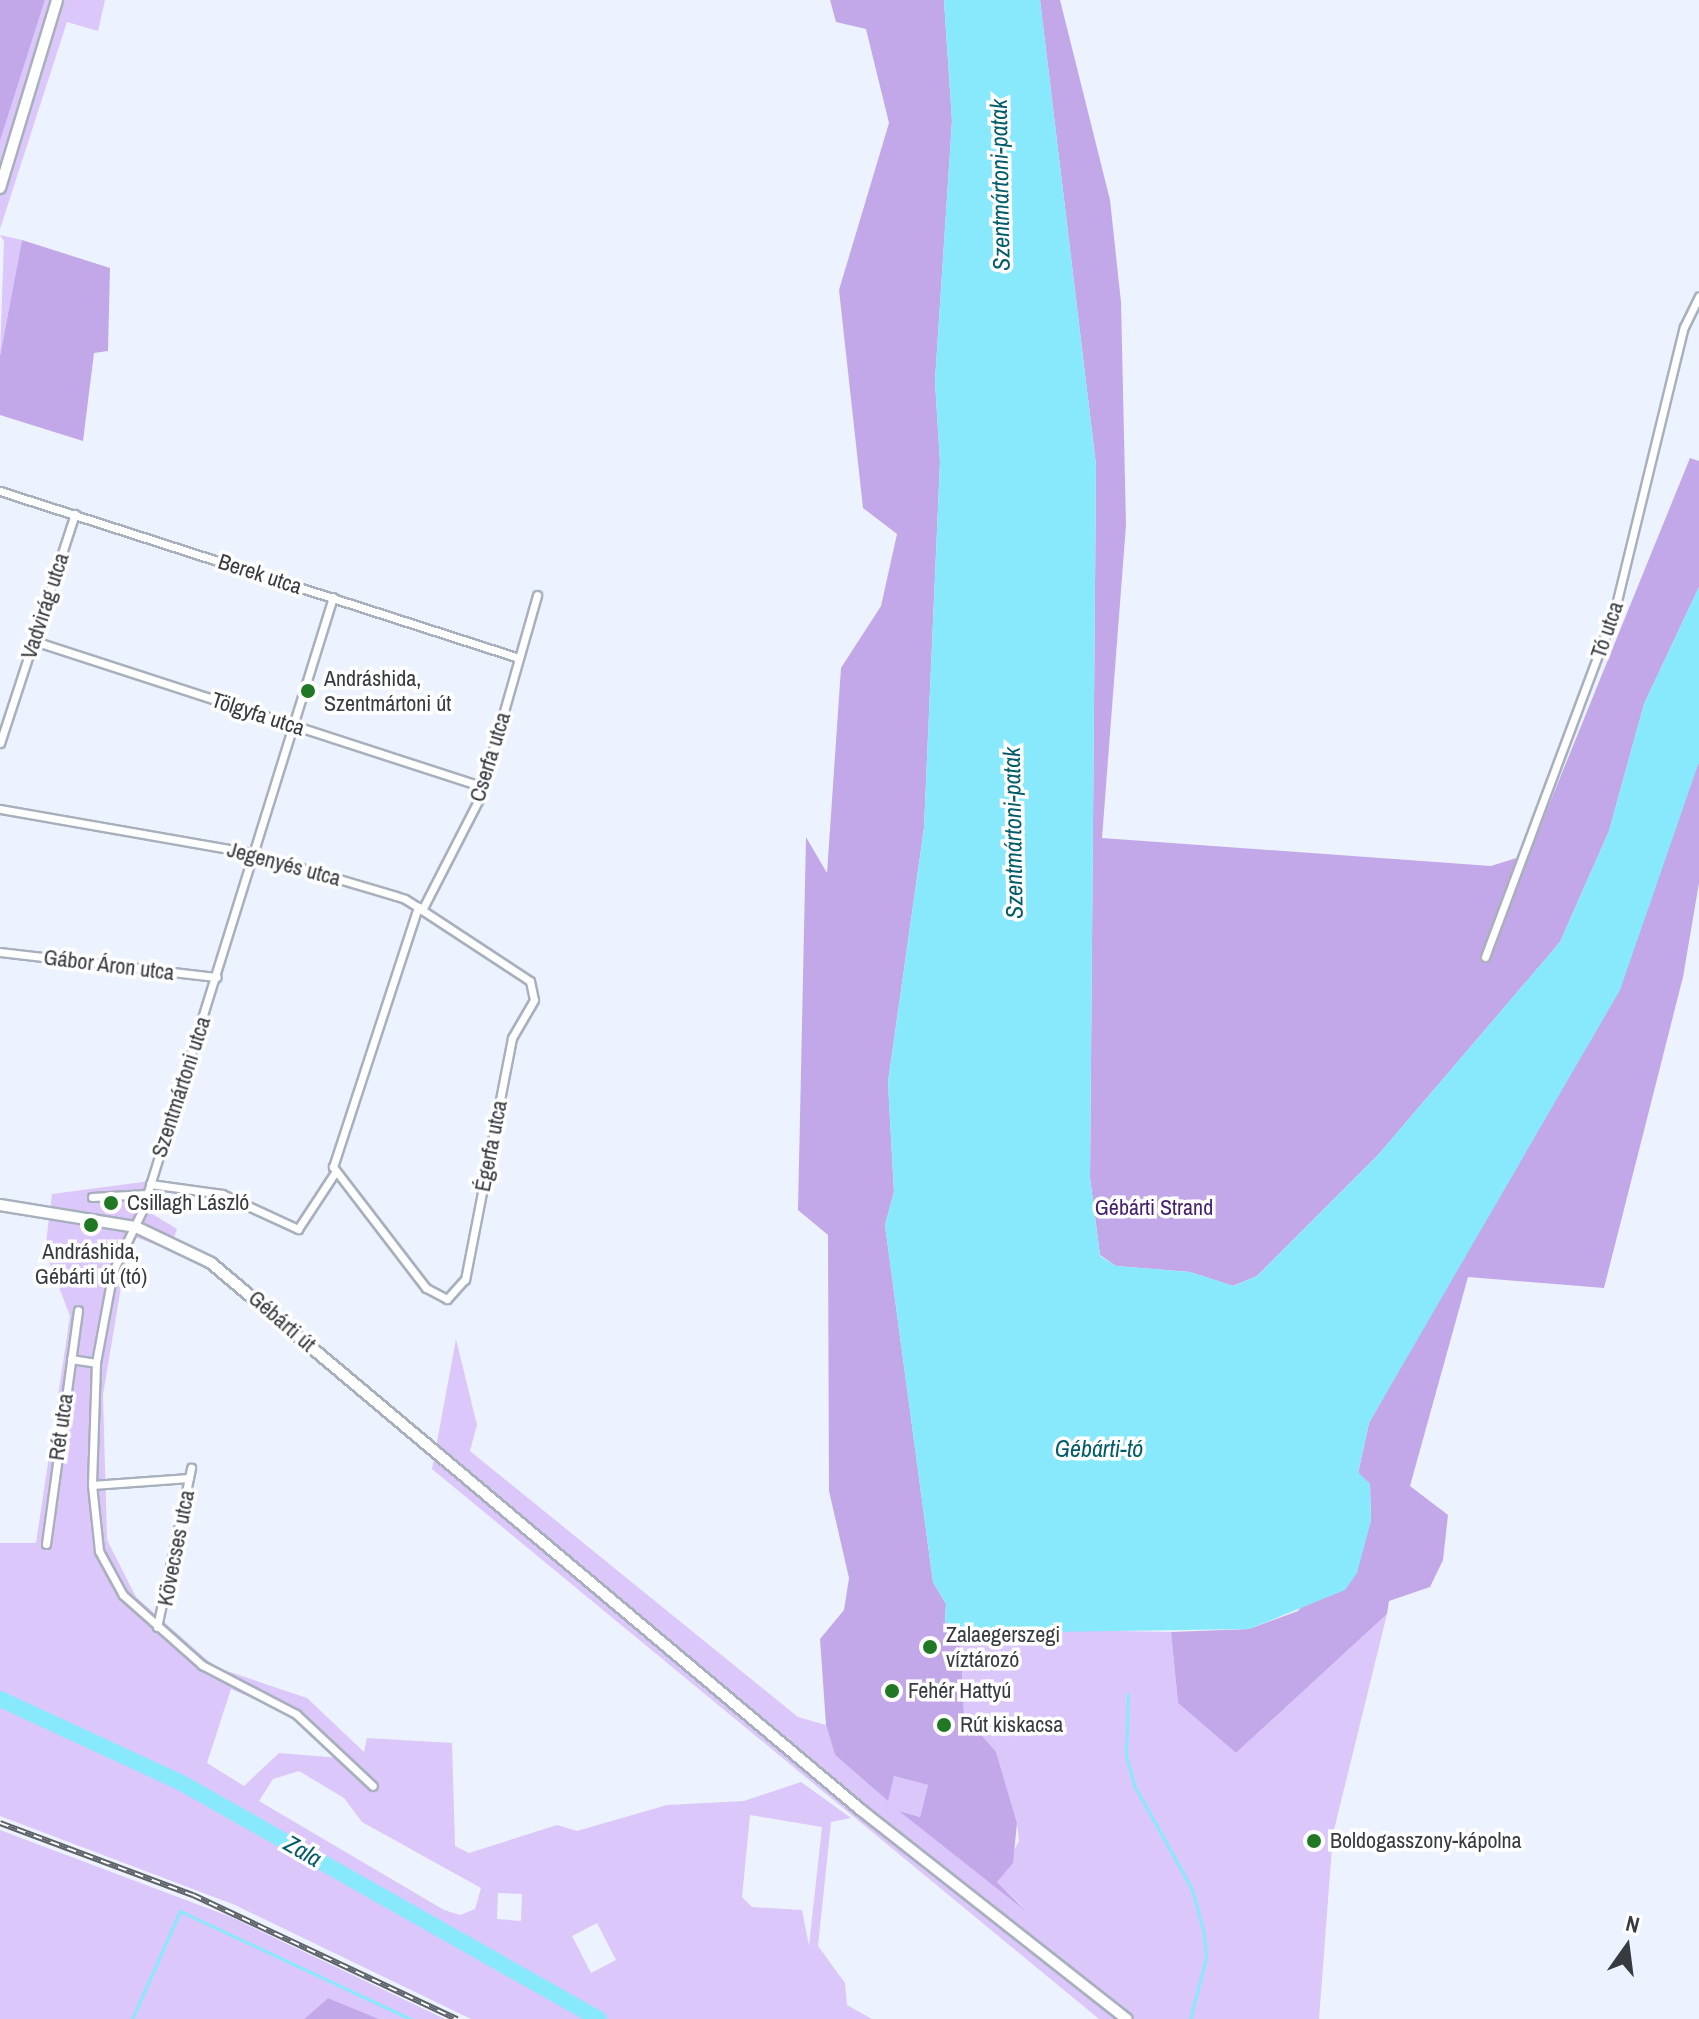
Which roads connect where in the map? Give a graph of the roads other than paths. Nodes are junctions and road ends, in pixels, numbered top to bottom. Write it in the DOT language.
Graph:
graph roads {
  1 [pos="57,0"];
  2 [pos="0,188"];
  3 [pos="1699,296"];
  4 [pos="0,491"];
  5 [pos="75,514"];
  6 [pos="537,595"];
  7 [pos="333,597"];
  8 [pos="34,641"];
  9 [pos="519,658"];
  10 [pos="291,725"];
  11 [pos="0,743"];
  12 [pos="483,787"];
  13 [pos="0,809"];
  14 [pos="251,853"];
  15 [pos="420,909"];
  16 [pos="0,952"];
  17 [pos="1485,957"];
  18 [pos="217,977"];
  19 [pos="535,994"];
  20 [pos="334,1174"];
  21 [pos="150,1184"];
  22 [pos="147,1194"];
  23 [pos="92,1197"];
  24 [pos="0,1205"];
  25 [pos="136,1227"];
  26 [pos="78,1310"];
  27 [pos="71,1359"];
  28 [pos="96,1363"];
  29 [pos="191,1468"];
  30 [pos="189,1478"];
  31 [pos="92,1485"];
  32 [pos="46,1544"];
  33 [pos="157,1627"];
  34 [pos="373,1786"];
  35 [pos="1127,2019"];
  1 -- 2 [label="main road"];
  3 -- 17 [label="street, Tó utca"];
  4 -- 5 [label="street, Berek utca"];
  5 -- 7 [label="street, Berek utca"];
  5 -- 8 [label="street, Vadvirág utca"];
  6 -- 9 [label="street, Cserfa utca"];
  7 -- 9 [label="street, Berek utca"];
  7 -- 10 [label="street, Szentmártoni utca"];
  8 -- 10 [label="street, Tölgyfa utca"];
  8 -- 11 [label="street, Vadvirág utca"];
  9 -- 12 [label="street, Cserfa utca"];
  10 -- 12 [label="street, Tölgyfa utca"];
  10 -- 14 [label="street, Szentmártoni utca"];
  12 -- 15 [label="street, Cserfa utca"];
  13 -- 14 [label="street, Jegenyés utca"];
  14 -- 15 [label="street, Jegenyés utca"];
  14 -- 18 [label="street, Szentmártoni utca"];
  15 -- 19 [label="street, Jegenyés utca"];
  15 -- 20 [label="street, Cserfa utca"];
  16 -- 18 [label="street, Gábor Áron utca"];
  18 -- 21 [label="street, Szentmártoni utca"];
  19 -- 20 [label="street, Égerfa utca"];
  20 -- 21 [label="street, Cserfa utca"];
  21 -- 22 [label="street, Szentmártoni utca"];
  22 -- 23 [label="street"];
  22 -- 25 [label="street, Szentmártoni utca"];
  24 -- 25 [label="main road, Gébárti út"];
  25 -- 28 [label="street, Szentmártoni utca"];
  25 -- 35 [label="main road, Gébárti út"];
  26 -- 27 [label="street, Rét utca"];
  27 -- 28 [label="street"];
  27 -- 32 [label="street, Rét utca"];
  28 -- 31 [label="street, Szentmártoni utca"];
  29 -- 30 [label="street, Kövecses utca"];
  30 -- 31 [label="street"];
  30 -- 33 [label="street, Kövecses utca"];
  31 -- 33 [label="street, Szentmártoni utca"];
  33 -- 34 [label="street, Szentmártoni utca"];
}
